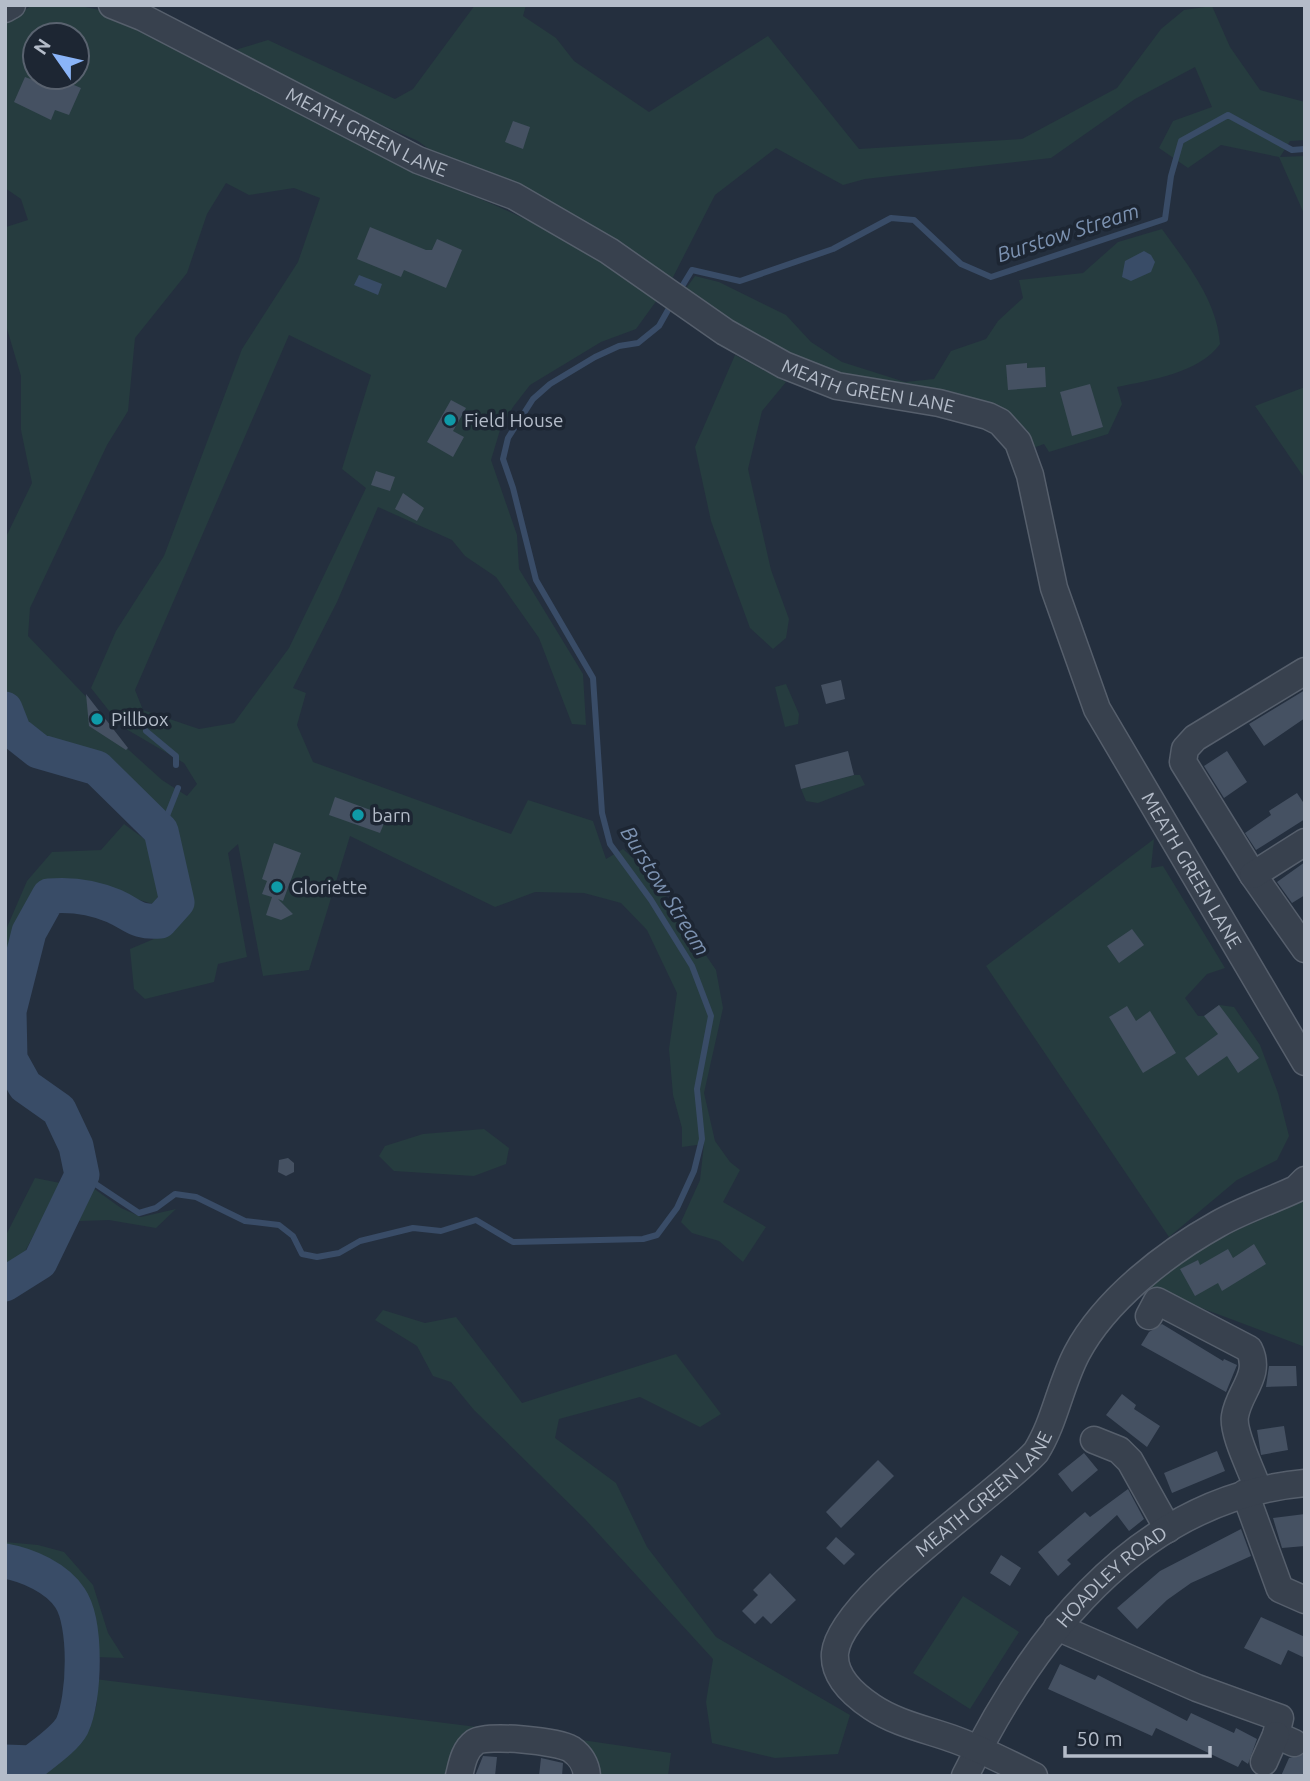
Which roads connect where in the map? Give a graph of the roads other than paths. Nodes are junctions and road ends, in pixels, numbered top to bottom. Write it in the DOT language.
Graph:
graph roads {
  1 [pos="12,5"];
  2 [pos="111,5"];
  3 [pos="5,9"];
  4 [pos="1305,671"];
  5 [pos="1305,842"];
  6 [pos="1253,875"];
  7 [pos="1305,949"];
  8 [pos="1305,1062"];
  9 [pos="1305,1180"];
  10 [pos="1149,1316"];
  11 [pos="1094,1440"];
  12 [pos="1305,1483"];
  13 [pos="1252,1491"];
  14 [pos="1167,1529"];
  15 [pos="1305,1600"];
  16 [pos="1057,1627"];
  17 [pos="978,1749"];
  18 [pos="1264,1762"];
  19 [pos="459,1776"];
  20 [pos="587,1776"];
  21 [pos="965,1776"];
  22 [pos="1034,1776"];
  1 -- 3 [label="street"];
  2 -- 8 [label="street, MEATH GREEN LANE"];
  4 -- 6 [label="street"];
  5 -- 6 [label="street"];
  6 -- 7 [label="street"];
  9 -- 17 [label="street, MEATH GREEN LANE"];
  10 -- 13 [label="street"];
  11 -- 14 [label="street"];
  12 -- 13 [label="street, HOADLEY ROAD"];
  13 -- 14 [label="street, HOADLEY ROAD"];
  13 -- 15 [label="street"];
  14 -- 16 [label="street, HOADLEY ROAD"];
  16 -- 17 [label="street, HOADLEY ROAD"];
  16 -- 18 [label="street"];
  17 -- 21 [label="street, HOADLEY ROAD"];
  17 -- 22 [label="street, MEATH GREEN LANE"];
  19 -- 20 [label="street"];
}
